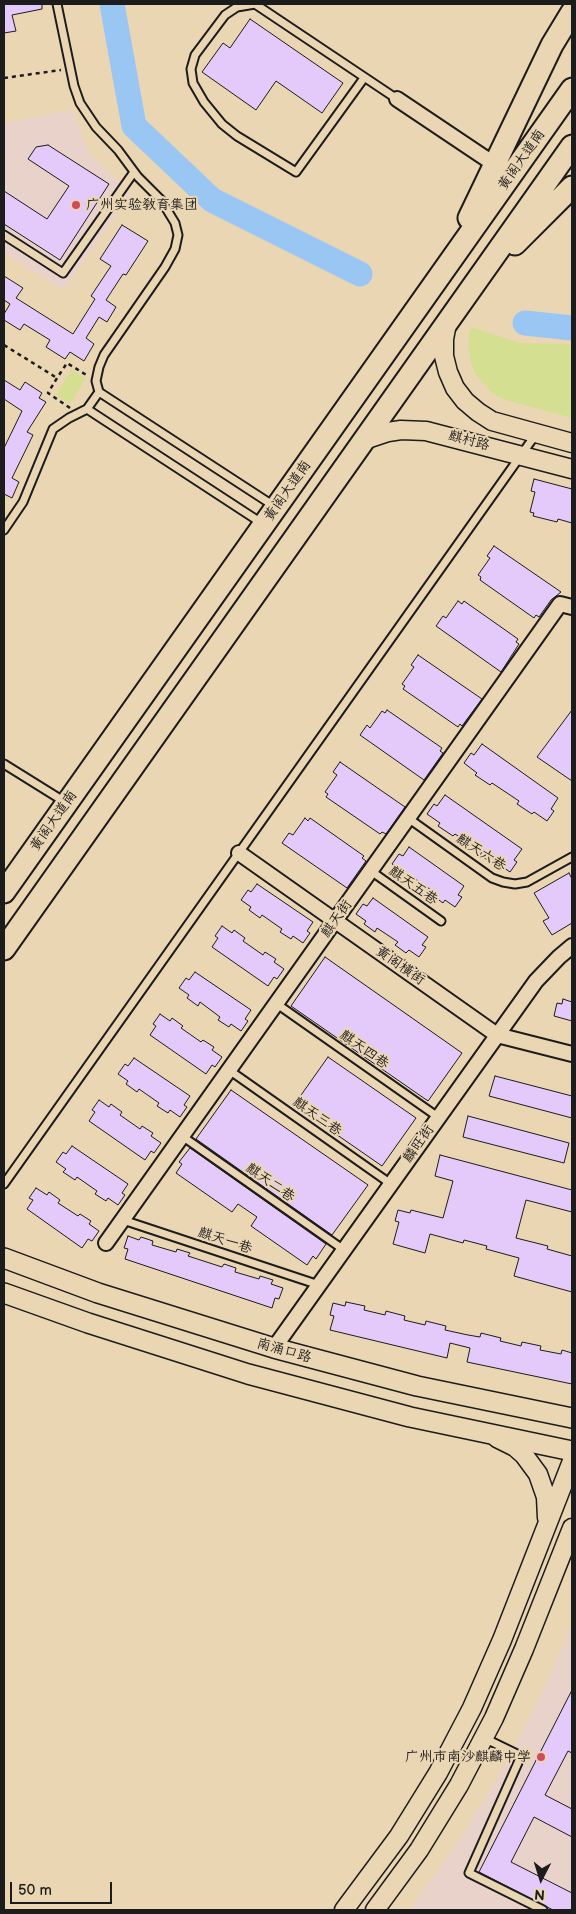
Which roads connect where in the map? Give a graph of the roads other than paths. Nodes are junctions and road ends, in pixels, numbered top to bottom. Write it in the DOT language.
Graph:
graph roads {
  1 [pos="57,4"];
  2 [pos="572,12"];
  3 [pos="364,78"];
  4 [pos="572,90"];
  5 [pos="397,98"];
  6 [pos="572,146"];
  7 [pos="494,164"];
  8 [pos="134,172"];
  9 [pos="572,187"];
  10 [pos="4,235"];
  11 [pos="447,267"];
  12 [pos="474,284"];
  13 [pos="447,323"];
  14 [pos="99,392"];
  15 [pos="87,409"];
  16 [pos="536,434"];
  17 [pos="364,440"];
  18 [pos="572,443"];
  19 [pos="521,455"];
  20 [pos="572,468"];
  21 [pos="276,508"];
  22 [pos="264,525"];
  23 [pos="4,530"];
  24 [pos="572,607"];
  25 [pos="4,764"];
  26 [pos="67,804"];
  27 [pos="408,818"];
  28 [pos="239,853"];
  29 [pos="572,857"];
  30 [pos="371,871"];
  31 [pos="4,892"];
  32 [pos="335,921"];
  33 [pos="441,921"];
  34 [pos="572,946"];
  35 [pos="4,949"];
  36 [pos="277,1004"];
  37 [pos="497,1035"];
  38 [pos="572,1054"];
  39 [pos="229,1070"];
  40 [pos="438,1117"];
  41 [pos="182,1136"];
  42 [pos="4,1184"];
  43 [pos="391,1184"];
  44 [pos="123,1220"];
  45 [pos="106,1244"];
  46 [pos="344,1250"];
  47 [pos="4,1258"];
  48 [pos="319,1285"];
  49 [pos="4,1293"];
  50 [pos="274,1348"];
  51 [pos="572,1418"];
  52 [pos="482,1433"];
  53 [pos="572,1451"];
  54 [pos="572,1461"];
  55 [pos="572,1528"];
  56 [pos="544,1532"];
  57 [pos="484,1738"];
  58 [pos="344,1910"];
  59 [pos="375,1910"];
  60 [pos="543,1910"];
  1 -- 8 [label="lane"];
  2 -- 7 [label="main road"];
  3 -- 3 [label="lane"];
  3 -- 5 [label="lane"];
  4 -- 11 [label="main road, 黄阁大道南"];
  5 -- 7 [label="street"];
  6 -- 12 [label="main road"];
  7 -- 11 [label="main road"];
  8 -- 10 [label="lane"];
  8 -- 14 [label="lane"];
  9 -- 12 [label="main road"];
  11 -- 21 [label="main road, 黄阁大道南"];
  12 -- 13 [label="main road"];
  13 -- 16 [label="street, 麒村路"];
  13 -- 17 [label="main road"];
  14 -- 15 [label="lane"];
  14 -- 21 [label="lane"];
  15 -- 22 [label="lane"];
  15 -- 23 [label="lane"];
  16 -- 18 [label="street, 麒村路"];
  16 -- 19 [label="lane"];
  17 -- 19 [label="street, 麒村路"];
  17 -- 35 [label="main road"];
  19 -- 20 [label="street, 麒村路"];
  19 -- 28 [label="lane"];
  21 -- 22 [label="main road, 黄阁大道南"];
  22 -- 26 [label="main road, 黄阁大道南"];
  24 -- 27 [label="street, 麒天街"];
  25 -- 26 [label="lane"];
  26 -- 31 [label="main road, 黄阁大道南"];
  27 -- 29 [label="lane, 麒天六巷"];
  27 -- 30 [label="street, 麒天街"];
  28 -- 32 [label="street, 黄阁横街"];
  28 -- 42 [label="lane"];
  30 -- 32 [label="street, 麒天街"];
  30 -- 33 [label="lane, 麒天五巷"];
  32 -- 36 [label="street, 麒天街"];
  32 -- 37 [label="street, 黄阁横街"];
  34 -- 37 [label="street, 麟旺街"];
  36 -- 39 [label="street, 麒天街"];
  36 -- 40 [label="lane, 麒天四巷"];
  37 -- 38 [label="street, 黄阁横街"];
  37 -- 40 [label="street, 麟旺街"];
  39 -- 41 [label="street, 麒天街"];
  39 -- 43 [label="lane, 麒天三巷"];
  40 -- 43 [label="street, 麟旺街"];
  41 -- 44 [label="street, 麒天街"];
  41 -- 46 [label="lane, 麒天二巷"];
  43 -- 46 [label="street, 麟旺街"];
  44 -- 45 [label="street, 麒天街"];
  44 -- 48 [label="lane, 麒天一巷"];
  46 -- 48 [label="street, 麟旺街"];
  47 -- 50 [label="main road, 南涌口路"];
  48 -- 50 [label="street, 麟旺街"];
  49 -- 52 [label="main road"];
  50 -- 51 [label="main road, 南涌口路"];
  52 -- 53 [label="main road"];
  52 -- 56 [label="street"];
  54 -- 56 [label="street"];
  55 -- 57 [label="street"];
  56 -- 58 [label="street"];
  57 -- 59 [label="street"];
  57 -- 60 [label="lane"];
}
